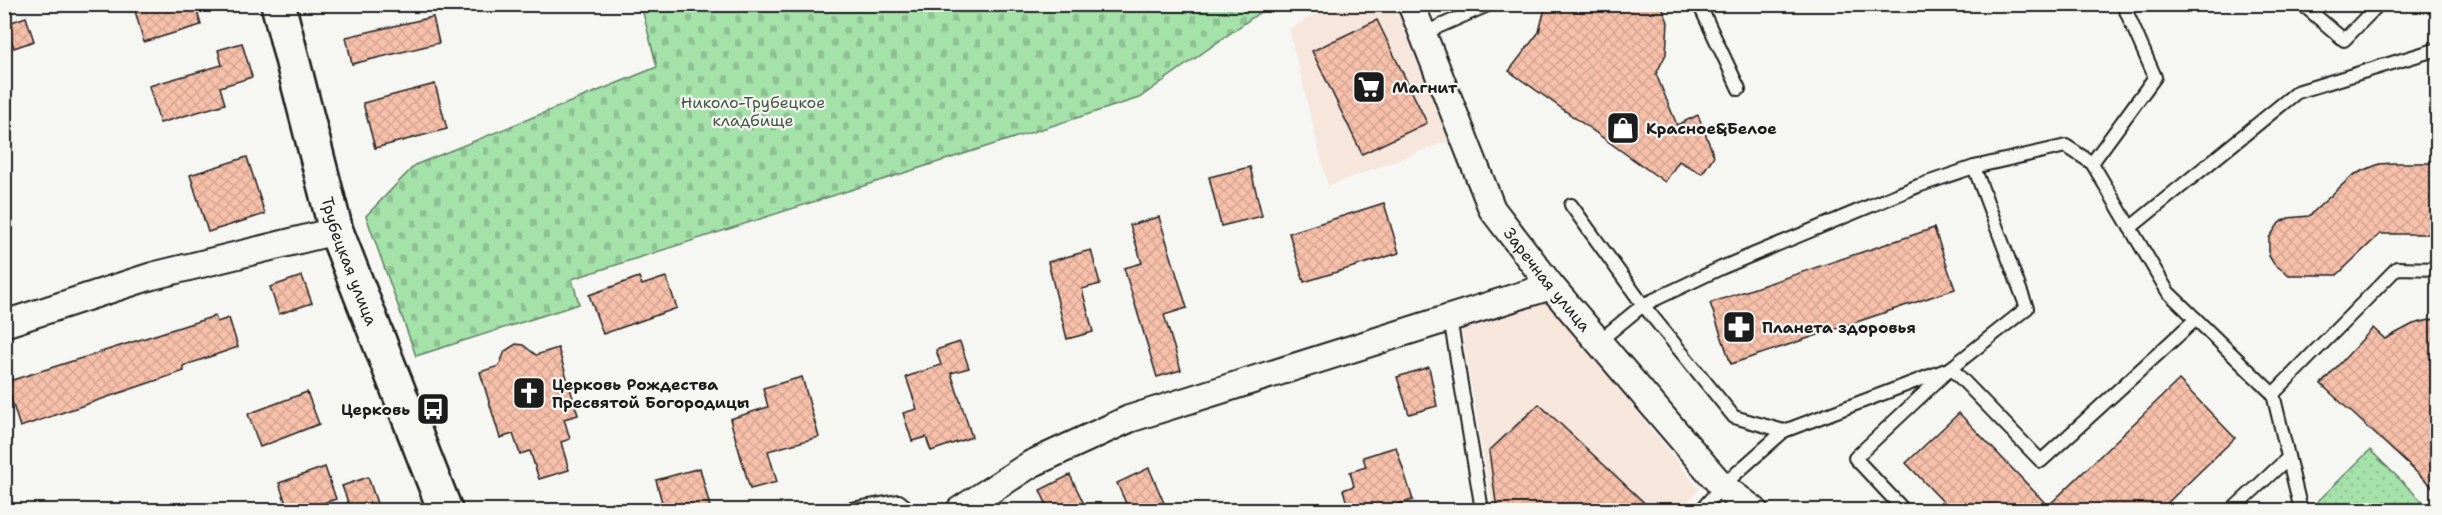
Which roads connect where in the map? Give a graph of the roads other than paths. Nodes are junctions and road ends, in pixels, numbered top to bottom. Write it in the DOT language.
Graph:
graph roads {
  1 [pos="278,4"];
  2 [pos="1411,4"];
  3 [pos="1490,4"];
  4 [pos="1699,4"];
  5 [pos="2123,4"];
  6 [pos="2302,4"];
  7 [pos="2379,4"];
  8 [pos="1422,34"];
  9 [pos="2438,49"];
  10 [pos="1739,89"];
  11 [pos="2092,163"];
  12 [pos="1974,167"];
  13 [pos="1571,205"];
  14 [pos="2130,228"];
  15 [pos="336,231"];
  16 [pos="2438,269"];
  17 [pos="1551,286"];
  18 [pos="1643,304"];
  19 [pos="1450,318"];
  20 [pos="2196,319"];
  21 [pos="4,324"];
  22 [pos="1599,342"];
  23 [pos="1951,368"];
  24 [pos="2273,394"];
  25 [pos="1784,431"];
  26 [pos="2288,458"];
  27 [pos="1722,486"];
  28 [pos="445,510"];
  29 [pos="846,510"];
  30 [pos="910,510"];
  31 [pos="960,510"];
  32 [pos="1482,510"];
  33 [pos="1701,510"];
  34 [pos="1754,510"];
  35 [pos="1904,510"];
  36 [pos="2232,510"];
  37 [pos="2301,510"];
  1 -- 15 [label="main road, Трубецкая улица"];
  2 -- 8 [label="street, Заречная улица"];
  3 -- 8 [label="lane"];
  4 -- 10 [label="lane"];
  5 -- 11 [label="lane"];
  6 -- 7 [label="lane"];
  8 -- 17 [label="street, Заречная улица"];
  9 -- 14 [label="lane"];
  11 -- 12 [label="lane"];
  11 -- 14 [label="lane"];
  12 -- 18 [label="lane"];
  12 -- 23 [label="lane"];
  13 -- 18 [label="lane"];
  14 -- 20 [label="lane"];
  15 -- 21 [label="street"];
  15 -- 28 [label="main road, Трубецкая улица"];
  16 -- 24 [label="lane"];
  17 -- 19 [label="street"];
  17 -- 22 [label="street, Заречная улица"];
  18 -- 22 [label="lane"];
  18 -- 25 [label="lane"];
  19 -- 31 [label="street"];
  19 -- 32 [label="lane"];
  20 -- 23 [label="lane"];
  20 -- 24 [label="lane"];
  22 -- 27 [label="street, Заречная улица"];
  23 -- 25 [label="lane"];
  23 -- 35 [label="lane"];
  24 -- 26 [label="lane"];
  25 -- 27 [label="lane"];
  26 -- 36 [label="lane"];
  26 -- 37 [label="lane"];
  27 -- 33 [label="lane"];
  27 -- 34 [label="street, Заречная улица"];
  29 -- 30 [label="lane"];
}
